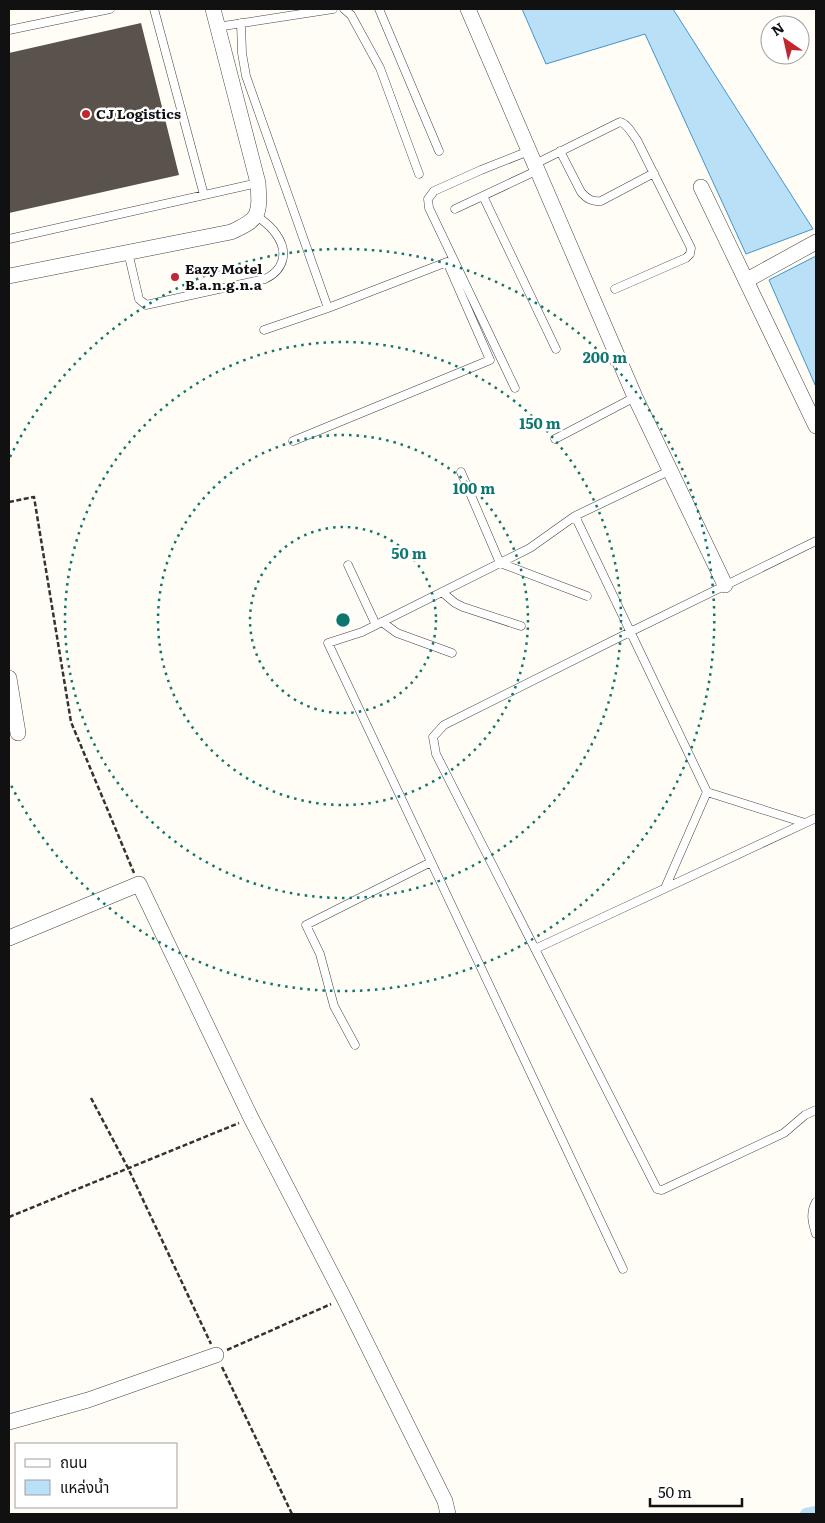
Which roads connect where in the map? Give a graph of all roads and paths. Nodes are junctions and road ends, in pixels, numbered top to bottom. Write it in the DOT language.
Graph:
graph roads {
  1 [pos="110,9"];
  2 [pos="154,9"];
  3 [pos="213,9"];
  4 [pos="333,9"];
  5 [pos="344,9"];
  6 [pos="379,9"];
  7 [pos="468,9"];
  8 [pos="241,24"];
  9 [pos="217,27"];
  10 [pos="9,30"];
  11 [pos="439,151"];
  12 [pos="560,151"];
  13 [pos="534,162"];
  14 [pos="654,173"];
  15 [pos="419,174"];
  16 [pos="258,183"];
  17 [pos="701,187"];
  18 [pos="204,196"];
  19 [pos="483,196"];
  20 [pos="455,209"];
  21 [pos="256,215"];
  22 [pos="9,239"];
  23 [pos="816,242"];
  24 [pos="128,252"];
  25 [pos="9,276"];
  26 [pos="747,280"];
  27 [pos="614,289"];
  28 [pos="328,308"];
  29 [pos="264,330"];
  30 [pos="556,349"];
  31 [pos="515,388"];
  32 [pos="634,397"];
  33 [pos="816,426"];
  34 [pos="555,439"];
  35 [pos="293,441"];
  36 [pos="669,471"];
  37 [pos="461,472"];
  38 [pos="9,502"];
  39 [pos="575,516"];
  40 [pos="816,541"];
  41 [pos="500,562"];
  42 [pos="348,565"];
  43 [pos="725,585"];
  44 [pos="442,592"];
  45 [pos="587,596"];
  46 [pos="379,623"];
  47 [pos="521,626"];
  48 [pos="630,632"];
  49 [pos="452,653"];
  50 [pos="9,678"];
  51 [pos="18,733"];
  52 [pos="707,792"];
  53 [pos="816,818"];
  54 [pos="805,823"];
  55 [pos="431,862"];
  56 [pos="139,884"];
  57 [pos="665,888"];
  58 [pos="9,938"];
  59 [pos="535,949"];
  60 [pos="355,1045"];
  61 [pos="91,1098"];
  62 [pos="816,1110"];
  63 [pos="251,1118"];
  64 [pos="128,1168"];
  65 [pos="816,1202"];
  66 [pos="9,1217"];
  67 [pos="816,1234"];
  68 [pos="623,1269"];
  69 [pos="344,1298"];
  70 [pos="216,1354"];
  71 [pos="9,1422"];
  72 [pos="292,1514"];
  73 [pos="448,1514"];
  1 -- 10 [label="lane"];
  2 -- 18 [label="lane"];
  3 -- 9 [label="street"];
  4 -- 8 [label="lane"];
  5 -- 15 [label="lane"];
  6 -- 11 [label="lane"];
  7 -- 13 [label="street"];
  8 -- 9 [label="lane"];
  8 -- 28 [label="lane"];
  9 -- 16 [label="street"];
  12 -- 13 [label="lane"];
  12 -- 14 [label="lane"];
  12 -- 14 [label="lane"];
  13 -- 19 [label="lane"];
  13 -- 31 [label="lane"];
  13 -- 32 [label="street"];
  14 -- 27 [label="lane"];
  16 -- 18 [label="lane"];
  16 -- 21 [label="street"];
  17 -- 26 [label="street"];
  18 -- 22 [label="lane"];
  19 -- 20 [label="lane"];
  19 -- 30 [label="lane"];
  21 -- 24 [label="street"];
  21 -- 24 [label="lane"];
  23 -- 26 [label="street"];
  24 -- 25 [label="street"];
  26 -- 33 [label="street"];
  28 -- 29 [label="lane"];
  28 -- 35 [label="lane"];
  32 -- 34 [label="lane"];
  32 -- 36 [label="street"];
  36 -- 39 [label="lane"];
  36 -- 43 [label="street"];
  37 -- 41 [label="lane"];
  38 -- 56 [label="path"];
  39 -- 41 [label="lane"];
  39 -- 48 [label="lane"];
  40 -- 43 [label="lane"];
  41 -- 44 [label="lane"];
  41 -- 45 [label="lane"];
  42 -- 46 [label="lane"];
  43 -- 48 [label="lane"];
  44 -- 46 [label="lane"];
  44 -- 47 [label="lane"];
  46 -- 49 [label="lane"];
  46 -- 55 [label="lane"];
  48 -- 52 [label="lane"];
  48 -- 59 [label="lane"];
  50 -- 51 [label="street"];
  52 -- 54 [label="lane"];
  52 -- 57 [label="lane"];
  53 -- 54 [label="lane"];
  54 -- 57 [label="lane"];
  55 -- 60 [label="lane"];
  55 -- 68 [label="lane"];
  56 -- 58 [label="street"];
  56 -- 63 [label="street"];
  57 -- 59 [label="lane"];
  59 -- 62 [label="lane"];
  61 -- 64 [label="path"];
  63 -- 64 [label="path"];
  63 -- 69 [label="street"];
  64 -- 66 [label="path"];
  64 -- 70 [label="path"];
  65 -- 67 [label="lane"];
  69 -- 70 [label="path"];
  69 -- 73 [label="street"];
  70 -- 71 [label="street"];
  70 -- 72 [label="path"];
}
